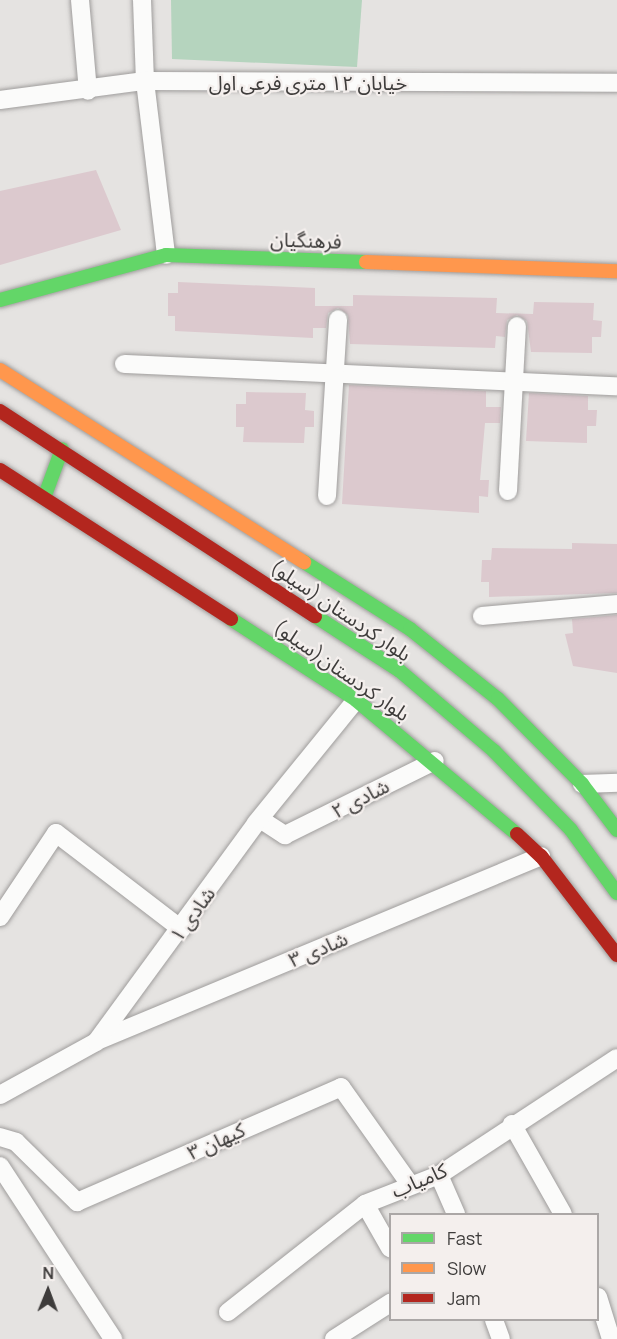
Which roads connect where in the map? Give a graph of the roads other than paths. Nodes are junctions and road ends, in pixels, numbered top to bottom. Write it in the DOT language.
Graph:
graph roads {
  1 [pos="80,0"];
  2 [pos="142,0"];
  3 [pos="145,81"];
  4 [pos="617,83"];
  5 [pos="88,91"];
  6 [pos="0,100"];
  7 [pos="166,255"];
  8 [pos="617,271"];
  9 [pos="0,300"];
  10 [pos="338,319"];
  11 [pos="517,326"];
  12 [pos="124,364"];
  13 [pos="332,369"];
  14 [pos="0,370"];
  15 [pos="513,381"];
  16 [pos="617,386"];
  17 [pos="0,411"];
  18 [pos="62,449"];
  19 [pos="0,470"];
  20 [pos="508,491"];
  21 [pos="327,496"];
  22 [pos="44,498"];
  23 [pos="617,604"];
  24 [pos="482,616"];
  25 [pos="356,700"];
  26 [pos="435,760"];
  27 [pos="617,783"];
  28 [pos="582,784"];
  29 [pos="260,819"];
  30 [pos="617,830"];
  31 [pos="541,856"];
  32 [pos="617,893"];
  33 [pos="0,917"];
  34 [pos="181,928"];
  35 [pos="617,955"];
  36 [pos="96,1042"];
  37 [pos="617,1058"];
  38 [pos="0,1095"];
  39 [pos="512,1124"];
  40 [pos="0,1137"];
  41 [pos="0,1166"];
  42 [pos="439,1176"];
  43 [pos="410,1183"];
  44 [pos="364,1204"];
  45 [pos="455,1213"];
  46 [pos="562,1213"];
  47 [pos="389,1246"];
  48 [pos="599,1303"];
  49 [pos="389,1304"];
  50 [pos="228,1312"];
  51 [pos="494,1321"];
  52 [pos="113,1339"];
  53 [pos="334,1339"];
  54 [pos="501,1339"];
  55 [pos="611,1339"];
  1 -- 5 [label="street"];
  2 -- 3 [label="street"];
  3 -- 4 [label="street, خیابان ۱۲ متری فرعی اول"];
  3 -- 5 [label="street, خیابان ۱۲ متری فرعی اول"];
  3 -- 7 [label="street"];
  5 -- 6 [label="street, خیابان ۱۲ متری فرعی اول"];
  7 -- 8 [label="main road, فرهنگیان"];
  7 -- 9 [label="main road, فرهنگیان"];
  10 -- 13 [label="street"];
  11 -- 15 [label="street"];
  12 -- 13 [label="street"];
  13 -- 15 [label="street"];
  13 -- 21 [label="street"];
  14 -- 28 [label="main road"];
  15 -- 16 [label="street"];
  15 -- 20 [label="street"];
  17 -- 18 [label="main road, بلوار کردستان (سیلو)"];
  18 -- 22 [label="main road"];
  18 -- 32 [label="main road, بلوار کردستان (سیلو)"];
  19 -- 22 [label="main road, بلوار کردستان(سیلو)"];
  22 -- 25 [label="main road, بلوار کردستان(سیلو)"];
  23 -- 24 [label="street"];
  25 -- 26 [label="main road, بلوار کردستان(سیلو)"];
  25 -- 29 [label="street, شادی ۱"];
  26 -- 29 [label="street, شادی ۲"];
  26 -- 31 [label="main road, بلوار کردستان(سیلو)"];
  27 -- 28 [label="street"];
  28 -- 30 [label="main road"];
  29 -- 34 [label="street, شادی ۱"];
  31 -- 35 [label="main road, بلوار کردستان(سیلو)"];
  31 -- 36 [label="street, شادی ۳"];
  33 -- 34 [label="street"];
  34 -- 36 [label="street, شادی ۱"];
  36 -- 38 [label="street, شادی ۱"];
  37 -- 39 [label="street, کامیاب"];
  39 -- 42 [label="street, کامیاب"];
  39 -- 46 [label="street"];
  40 -- 43 [label="street, کیهان ۳"];
  41 -- 52 [label="street"];
  42 -- 43 [label="street, کامیاب"];
  42 -- 45 [label="street"];
  43 -- 44 [label="street, کامیاب"];
  44 -- 47 [label="street"];
  44 -- 50 [label="street, کامیاب"];
  48 -- 55 [label="street"];
  49 -- 53 [label="street"];
  51 -- 54 [label="street"];
}
